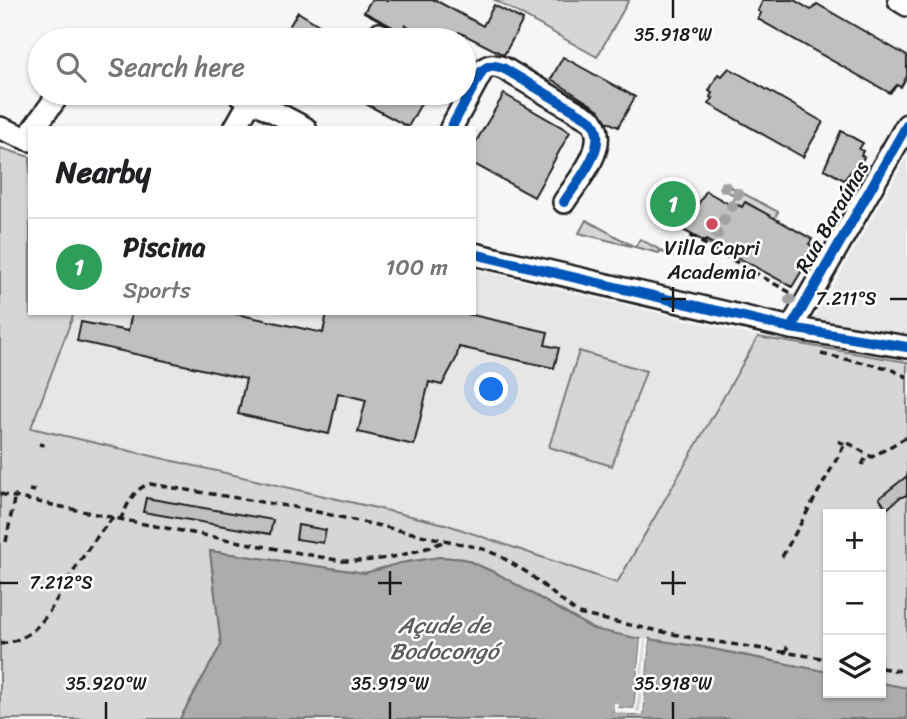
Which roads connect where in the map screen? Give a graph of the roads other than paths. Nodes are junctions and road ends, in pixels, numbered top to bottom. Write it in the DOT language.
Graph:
graph roads {
  1 [pos="899,0"];
  2 [pos="907,5"];
  3 [pos="476,77"];
  4 [pos="51,105"];
  5 [pos="242,105"];
  6 [pos="262,105"];
  7 [pos="460,105"];
  8 [pos="907,125"];
  9 [pos="36,126"];
  10 [pos="236,126"];
  11 [pos="301,126"];
  12 [pos="452,126"];
  13 [pos="0,128"];
  14 [pos="28,135"];
  15 [pos="564,202"];
  16 [pos="476,254"];
  17 [pos="791,328"];
  18 [pos="907,347"];
  1 -- 2 [label="street"];
  3 -- 15 [label="street"];
  4 -- 9 [label="street"];
  5 -- 10 [label="street"];
  6 -- 11 [label="street"];
  7 -- 12 [label="street"];
  8 -- 17 [label="street, Rua Baraúnas"];
  13 -- 14 [label="street"];
  16 -- 17 [label="street"];
  17 -- 18 [label="street"];
}
